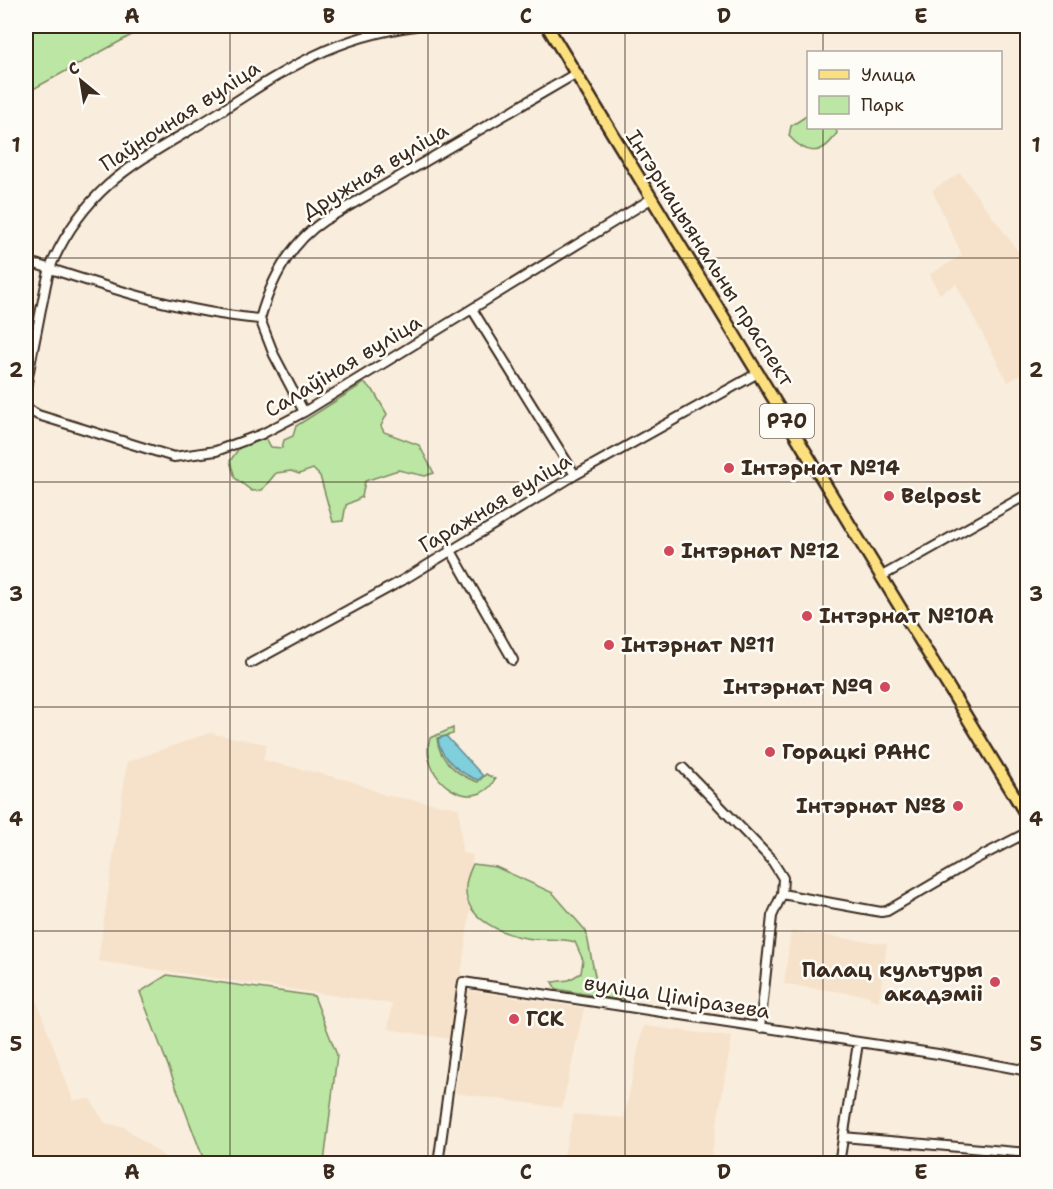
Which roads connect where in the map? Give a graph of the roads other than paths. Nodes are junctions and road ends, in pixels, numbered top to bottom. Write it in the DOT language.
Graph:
graph roads {
  1 [pos="415,26"];
  2 [pos="547,26"];
  3 [pos="575,74"];
  4 [pos="651,199"];
  5 [pos="26,261"];
  6 [pos="50,269"];
  7 [pos="472,309"];
  8 [pos="260,320"];
  9 [pos="758,373"];
  10 [pos="26,389"];
  11 [pos="26,409"];
  12 [pos="304,412"];
  13 [pos="574,475"];
  14 [pos="1028,494"];
  15 [pos="450,549"];
  16 [pos="882,576"];
  17 [pos="513,660"];
  18 [pos="251,663"];
  19 [pos="683,768"];
  20 [pos="1028,818"];
  21 [pos="1028,832"];
  22 [pos="782,894"];
  23 [pos="760,1028"];
  24 [pos="858,1042"];
  25 [pos="1028,1071"];
  26 [pos="843,1137"];
  27 [pos="1028,1153"];
  28 [pos="438,1164"];
  29 [pos="839,1164"];
  1 -- 6 [label="street, Паўночная вуліца"];
  2 -- 3 [label="main road, Інтэрнацыянальны праспект / Р70"];
  3 -- 4 [label="main road, Інтэрнацыянальны праспект / Р70"];
  3 -- 8 [label="street, Дружная вуліца"];
  4 -- 7 [label="street, Салаўіная вуліца"];
  4 -- 9 [label="main road, Інтэрнацыянальны праспект / Р70"];
  5 -- 6 [label="street"];
  6 -- 8 [label="street"];
  6 -- 10 [label="street, Паўночная вуліца"];
  7 -- 12 [label="street, Салаўіная вуліца"];
  7 -- 13 [label="street"];
  8 -- 12 [label="street"];
  9 -- 13 [label="street, Гаражная вуліца"];
  9 -- 16 [label="main road, Інтэрнацыянальны праспект / Р70"];
  11 -- 12 [label="street, Салаўіная вуліца"];
  13 -- 15 [label="street, Гаражная вуліца"];
  14 -- 16 [label="street"];
  15 -- 17 [label="street"];
  15 -- 18 [label="street, Гаражная вуліца"];
  16 -- 20 [label="main road, Інтэрнацыянальны праспект / Р70"];
  19 -- 22 [label="street"];
  21 -- 22 [label="street"];
  22 -- 23 [label="street"];
  23 -- 24 [label="street, вуліца Ціміразева"];
  23 -- 28 [label="street, вуліца Ціміразева"];
  24 -- 25 [label="street, вуліца Ціміразева"];
  24 -- 26 [label="street"];
  26 -- 27 [label="street"];
  26 -- 29 [label="street"];
}
